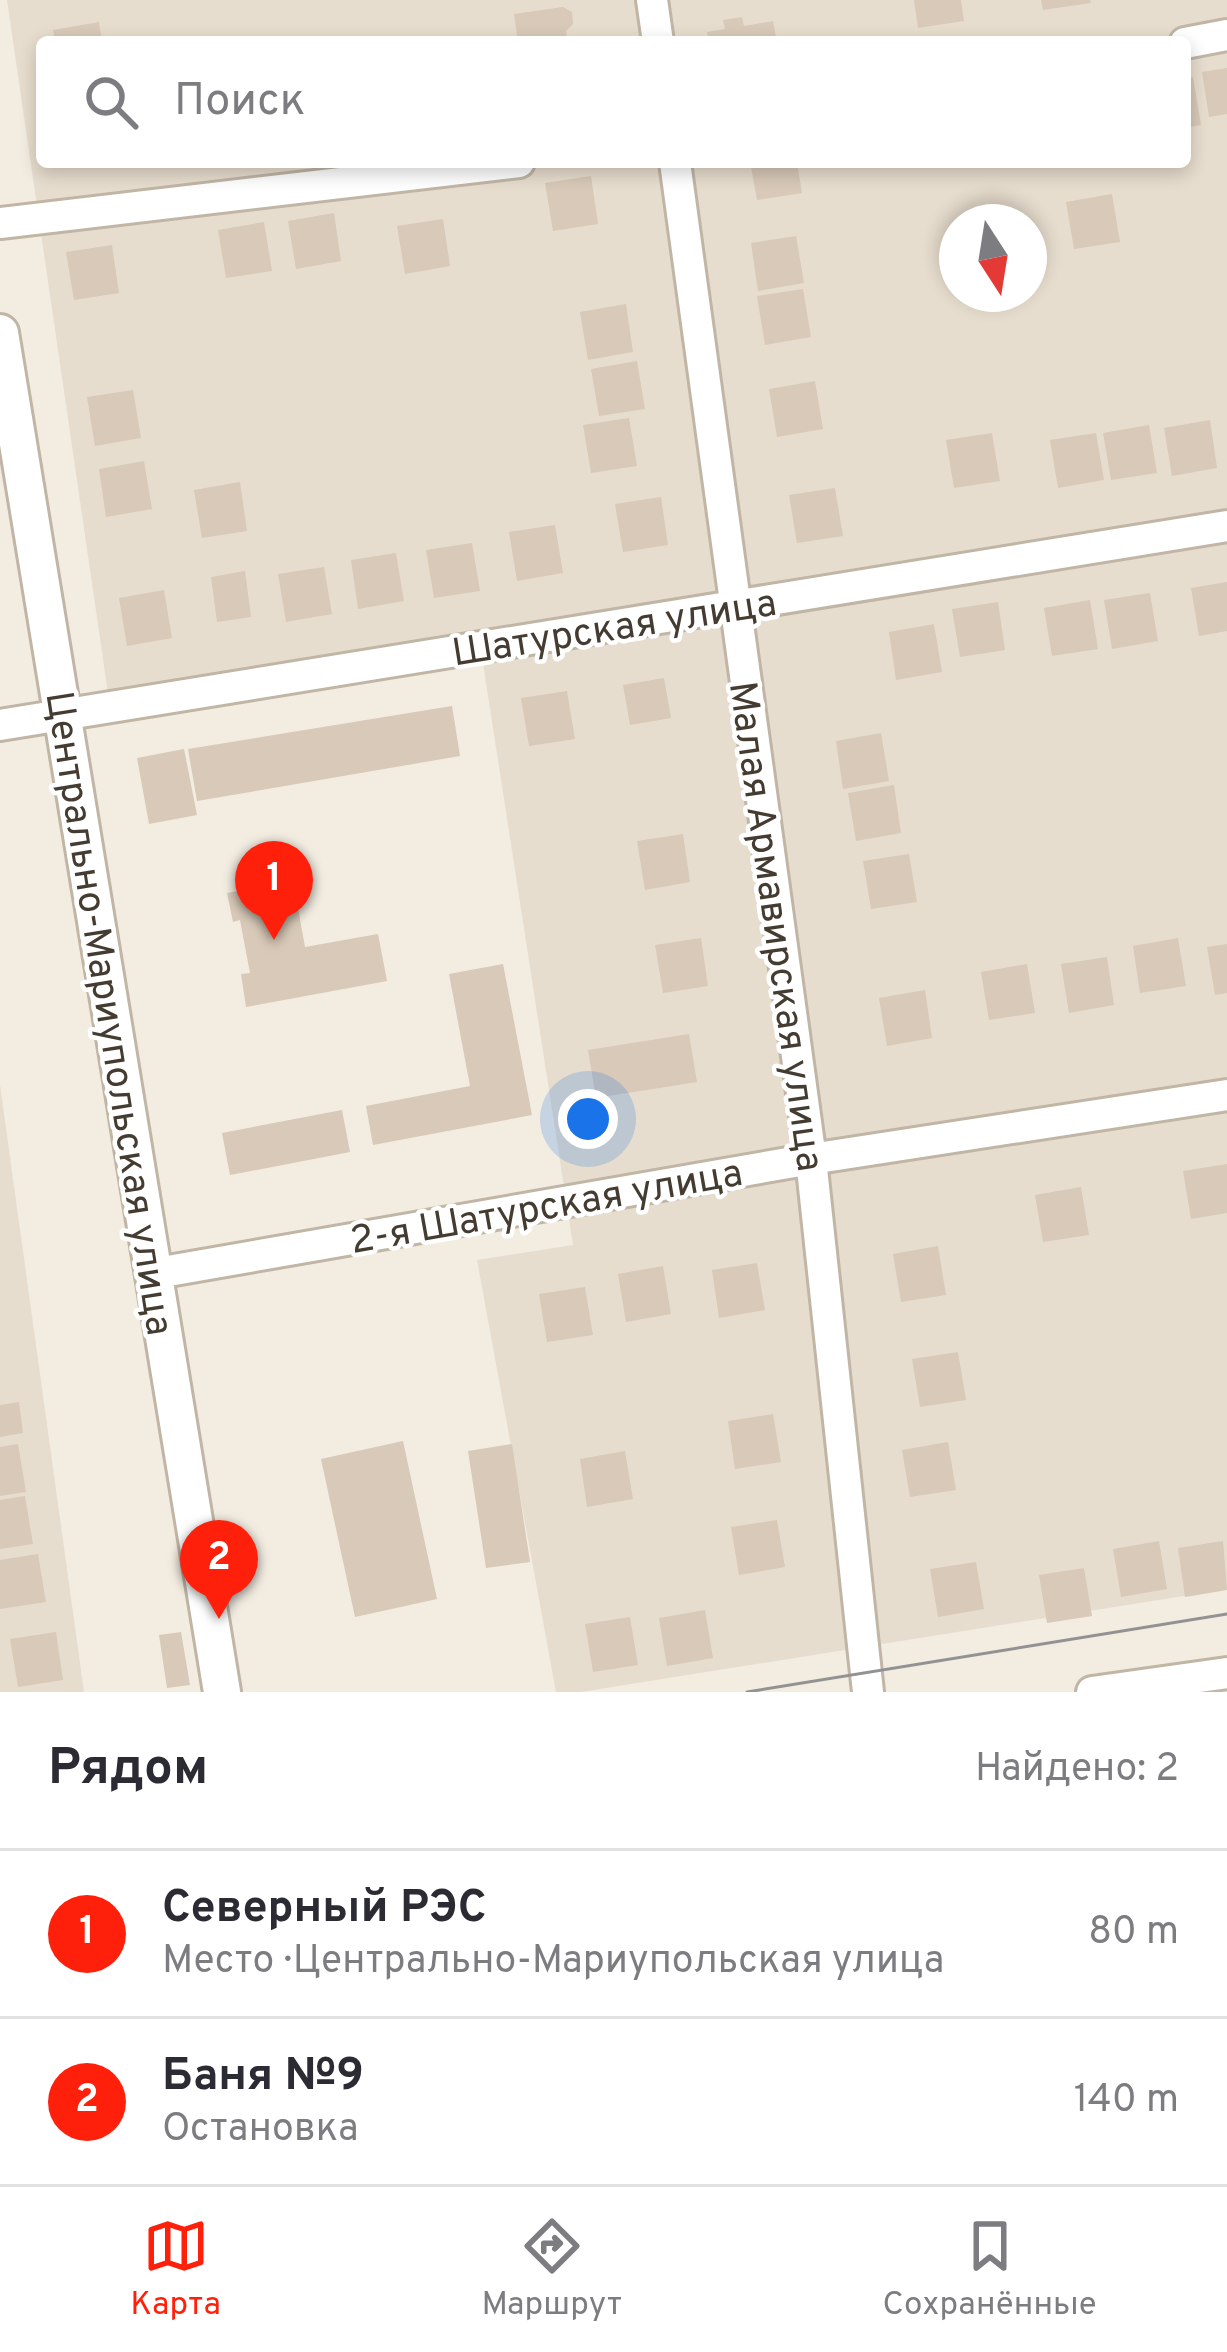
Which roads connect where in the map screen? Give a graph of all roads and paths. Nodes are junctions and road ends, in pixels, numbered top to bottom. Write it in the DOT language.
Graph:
graph roads {
  1 [pos="652,0"];
  2 [pos="1227,35"];
  3 [pos="657,36"];
  4 [pos="1191,42"];
  5 [pos="469,168"];
  6 [pos="676,168"];
  7 [pos="0,224"];
  8 [pos="0,333"];
  9 [pos="1227,526"];
  10 [pos="734,607"];
  11 [pos="64,715"];
  12 [pos="0,725"];
  13 [pos="1227,1095"];
  14 [pos="811,1159"];
  15 [pos="151,1274"];
  16 [pos="1227,1673"];
  17 [pos="222,1692"];
  18 [pos="868,1692"];
  19 [pos="1092,1692"];
  1 -- 3 [label="street"];
  2 -- 4 [label="street"];
  5 -- 7 [label="street"];
  6 -- 10 [label="street, Малая Армавирская улица"];
  8 -- 11 [label="street, Центрально-Мариупольская улица"];
  9 -- 10 [label="street, Шатурская улица"];
  10 -- 11 [label="street, Шатурская улица"];
  10 -- 14 [label="street, Малая Армавирская улица"];
  11 -- 12 [label="street, Шатурская улица"];
  11 -- 15 [label="street, Центрально-Мариупольская улица"];
  13 -- 14 [label="street, 2-я Шатурская улица"];
  14 -- 15 [label="street, 2-я Шатурская улица"];
  14 -- 18 [label="street, Малая Армавирская улица"];
  15 -- 17 [label="street, Центрально-Мариупольская улица"];
  16 -- 19 [label="street"];
}
